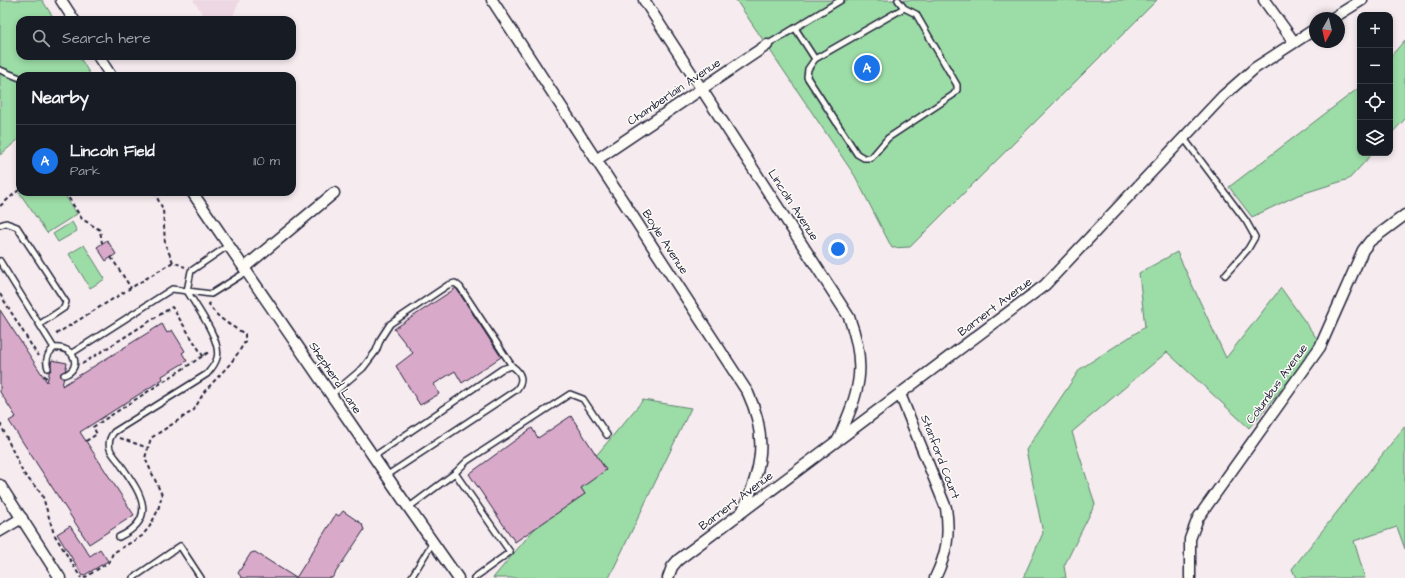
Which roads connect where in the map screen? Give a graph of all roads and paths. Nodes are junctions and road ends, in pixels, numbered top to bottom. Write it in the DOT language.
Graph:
graph roads {
  1 [pos="61,0"];
  2 [pos="492,0"];
  3 [pos="644,0"];
  4 [pos="841,0"];
  5 [pos="898,0"];
  6 [pos="1264,0"];
  7 [pos="1362,0"];
  8 [pos="904,8"];
  9 [pos="1343,12"];
  10 [pos="71,16"];
  11 [pos="795,28"];
  12 [pos="1309,33"];
  13 [pos="1294,42"];
  14 [pos="767,45"];
  15 [pos="815,59"];
  16 [pos="101,60"];
  17 [pos="0,70"];
  18 [pos="109,72"];
  19 [pos="16,76"];
  20 [pos="702,89"];
  21 [pos="1183,137"];
  22 [pos="596,160"];
  23 [pos="16,192"];
  24 [pos="334,193"];
  25 [pos="67,196"];
  26 [pos="156,196"];
  27 [pos="195,196"];
  28 [pos="0,206"];
  29 [pos="1405,216"];
  30 [pos="0,225"];
  31 [pos="102,243"];
  32 [pos="229,245"];
  33 [pos="111,257"];
  34 [pos="0,261"];
  35 [pos="173,262"];
  36 [pos="188,266"];
  37 [pos="245,270"];
  38 [pos="1225,275"];
  39 [pos="131,288"];
  40 [pos="187,291"];
  41 [pos="0,294"];
  42 [pos="218,298"];
  43 [pos="40,324"];
  44 [pos="56,334"];
  45 [pos="217,347"];
  46 [pos="54,348"];
  47 [pos="72,353"];
  48 [pos="204,356"];
  49 [pos="38,359"];
  50 [pos="512,366"];
  51 [pos="80,367"];
  52 [pos="48,368"];
  53 [pos="40,370"];
  54 [pos="64,376"];
  55 [pos="48,380"];
  56 [pos="900,394"];
  57 [pos="331,395"];
  58 [pos="0,423"];
  59 [pos="607,435"];
  60 [pos="120,438"];
  61 [pos="839,439"];
  62 [pos="86,441"];
  63 [pos="148,448"];
  64 [pos="373,457"];
  65 [pos="456,473"];
  66 [pos="386,476"];
  67 [pos="0,485"];
  68 [pos="408,508"];
  69 [pos="741,512"];
  70 [pos="22,518"];
  71 [pos="0,532"];
  72 [pos="119,537"];
  73 [pos="433,542"];
  74 [pos="60,578"];
  75 [pos="82,578"];
  76 [pos="133,578"];
  77 [pos="202,578"];
  78 [pos="411,578"];
  79 [pos="458,578"];
  80 [pos="474,578"];
  81 [pos="668,578"];
  82 [pos="935,578"];
  83 [pos="1190,578"];
  1 -- 10 [label="street"];
  2 -- 22 [label="street, Boyle Avenue"];
  3 -- 20 [label="street, Lincoln Avenue"];
  4 -- 11 [label="lane"];
  5 -- 8 [label="lane"];
  6 -- 13 [label="street"];
  7 -- 9 [label="street"];
  8 -- 15 [label="lane"];
  8 -- 15 [label="lane"];
  11 -- 14 [label="lane"];
  11 -- 15 [label="lane"];
  12 -- 13 [label="street, Barnert Avenue"];
  13 -- 21 [label="street, Barnert Avenue"];
  14 -- 20 [label="street, Chamberlain Avenue"];
  16 -- 18 [label="street"];
  17 -- 19 [label="lane"];
  20 -- 22 [label="street, Chamberlain Avenue"];
  20 -- 61 [label="street, Lincoln Avenue"];
  21 -- 38 [label="lane"];
  21 -- 56 [label="street, Barnert Avenue"];
  22 -- 69 [label="street, Boyle Avenue"];
  23 -- 28 [label="path"];
  24 -- 37 [label="street"];
  25 -- 31 [label="path"];
  26 -- 35 [label="path"];
  27 -- 32 [label="street, Shepherd Lane"];
  29 -- 83 [label="street, Columbus Avenue"];
  30 -- 43 [label="lane"];
  32 -- 37 [label="street, Shepherd Lane"];
  32 -- 40 [label="lane"];
  33 -- 39 [label="path"];
  34 -- 43 [label="lane"];
  35 -- 36 [label="path"];
  35 -- 39 [label="path"];
  37 -- 40 [label="lane"];
  37 -- 57 [label="street, Shepherd Lane"];
  39 -- 44 [label="path"];
  40 -- 45 [label="lane"];
  40 -- 47 [label="lane"];
  41 -- 49 [label="path"];
  42 -- 63 [label="path"];
  43 -- 46 [label="lane"];
  45 -- 48 [label="path"];
  45 -- 72 [label="lane"];
  46 -- 47 [label="lane"];
  46 -- 52 [label="lane"];
  47 -- 54 [label="lane"];
  48 -- 51 [label="path"];
  48 -- 62 [label="path"];
  50 -- 57 [label="lane"];
  50 -- 64 [label="lane"];
  50 -- 66 [label="lane"];
  53 -- 55 [label="path"];
  56 -- 61 [label="street, Barnert Avenue"];
  56 -- 82 [label="street, Stanford Court"];
  57 -- 64 [label="street, Shepherd Lane"];
  58 -- 75 [label="path"];
  59 -- 65 [label="lane"];
  60 -- 63 [label="path"];
  61 -- 69 [label="street, Barnert Avenue"];
  63 -- 75 [label="path"];
  64 -- 66 [label="street, Shepherd Lane"];
  65 -- 68 [label="lane"];
  65 -- 80 [label="lane"];
  66 -- 68 [label="street, Shepherd Lane"];
  67 -- 70 [label="street"];
  68 -- 73 [label="street, Shepherd Lane"];
  69 -- 81 [label="street, Barnert Avenue"];
  70 -- 71 [label="street"];
  70 -- 74 [label="street"];
  73 -- 78 [label="lane"];
  73 -- 79 [label="street, Shepherd Lane"];
  76 -- 77 [label="lane"];
}
